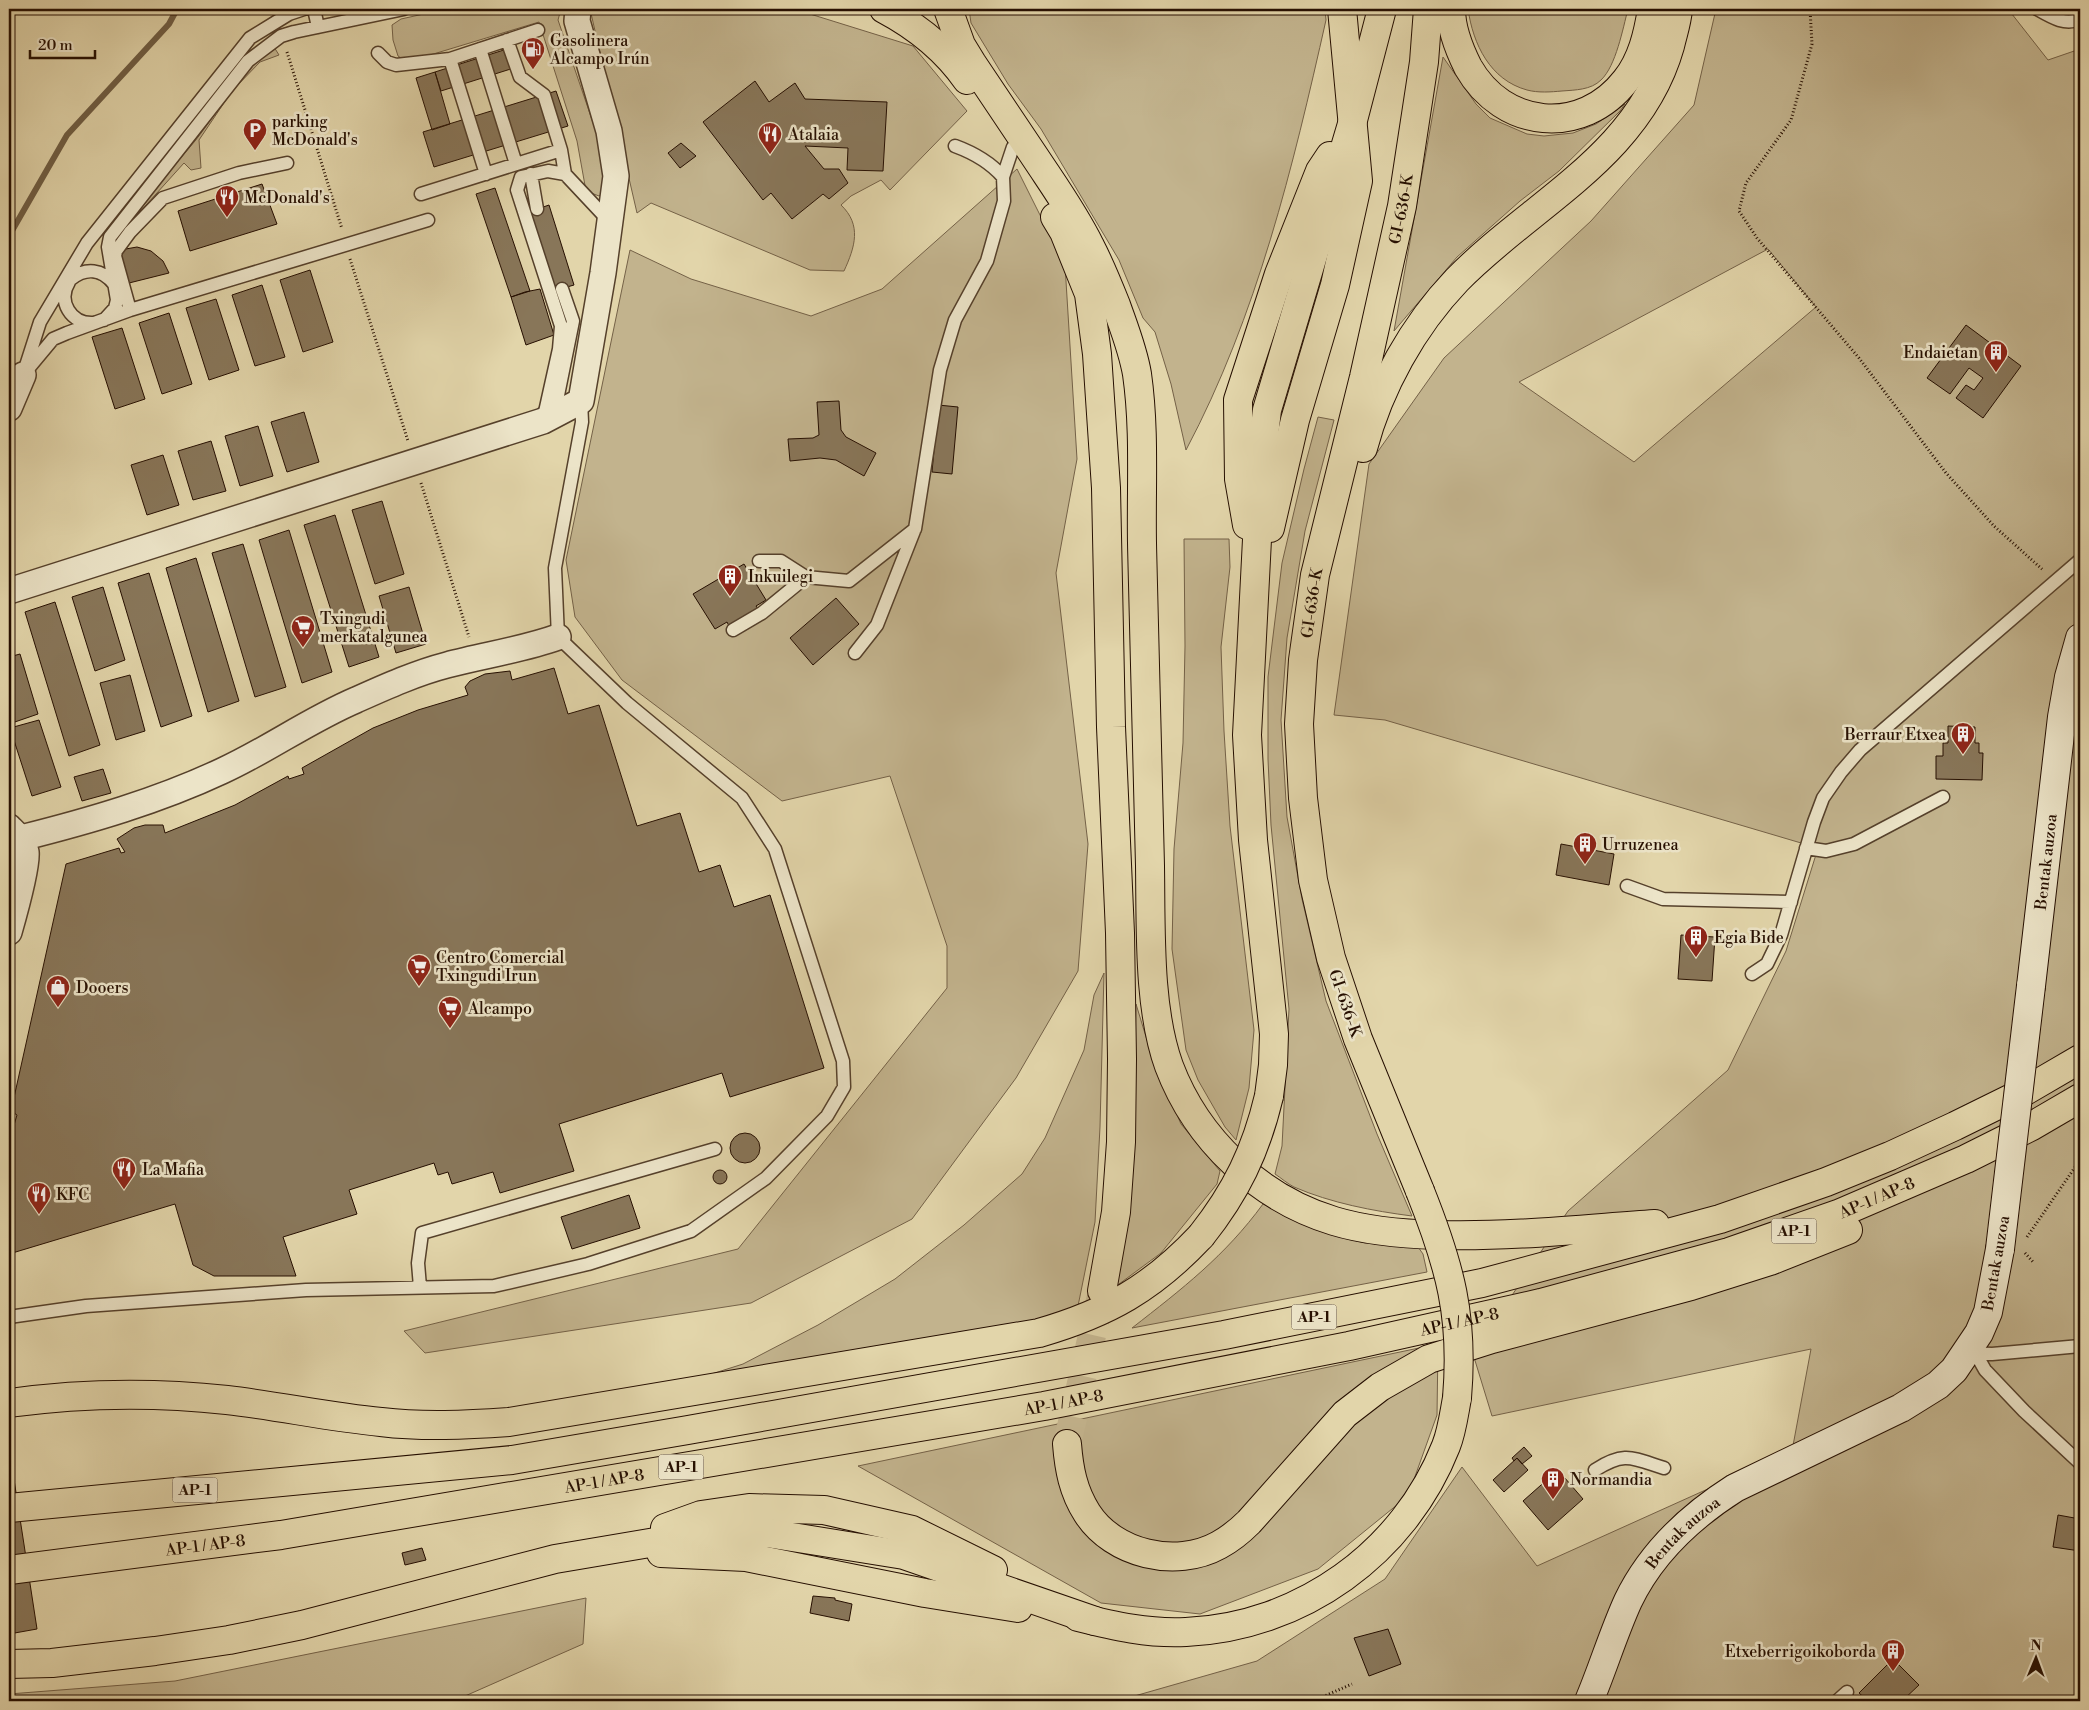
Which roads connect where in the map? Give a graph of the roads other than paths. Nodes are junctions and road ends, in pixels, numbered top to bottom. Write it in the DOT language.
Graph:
graph roads {
  1 [pos="304,9"];
  2 [pos="314,9"];
  3 [pos="404,9"];
  4 [pos="578,9"];
  5 [pos="884,9"];
  6 [pos="948,9"];
  7 [pos="1342,9"];
  8 [pos="1382,9"];
  9 [pos="1428,9"];
  10 [pos="1451,9"];
  11 [pos="1652,9"];
  12 [pos="1678,9"];
  13 [pos="2037,9"];
  14 [pos="2080,20"];
  15 [pos="318,27"];
  16 [pos="538,30"];
  17 [pos="507,40"];
  18 [pos="480,49"];
  19 [pos="378,53"];
  20 [pos="450,59"];
  21 [pos="1352,124"];
  22 [pos="955,146"];
  23 [pos="1013,147"];
  24 [pos="561,150"];
  25 [pos="287,163"];
  26 [pos="516,164"];
  27 [pos="486,174"];
  28 [pos="531,174"];
  29 [pos="565,174"];
  30 [pos="1003,177"];
  31 [pos="421,194"];
  32 [pos="537,209"];
  33 [pos="428,220"];
  34 [pos="610,222"];
  35 [pos="76,260"];
  36 [pos="69,282"];
  37 [pos="114,284"];
  38 [pos="562,289"];
  39 [pos="55,295"];
  40 [pos="130,310"];
  41 [pos="100,322"];
  42 [pos="23,374"];
  43 [pos="581,401"];
  44 [pos="9,408"];
  45 [pos="548,418"];
  46 [pos="915,529"];
  47 [pos="1257,559"];
  48 [pos="2080,560"];
  49 [pos="759,561"];
  50 [pos="806,577"];
  51 [pos="9,591"];
  52 [pos="733,630"];
  53 [pos="558,637"];
  54 [pos="2080,638"];
  55 [pos="855,653"];
  56 [pos="1943,797"];
  57 [pos="15,832"];
  58 [pos="1806,848"];
  59 [pos="1313,880"];
  60 [pos="1627,886"];
  61 [pos="1791,902"];
  62 [pos="9,932"];
  63 [pos="1752,974"];
  64 [pos="2080,1059"];
  65 [pos="2080,1098"];
  66 [pos="715,1148"];
  67 [pos="1966,1159"];
  68 [pos="1720,1219"];
  69 [pos="420,1287"];
  70 [pos="1102,1291"];
  71 [pos="9,1317"];
  72 [pos="2080,1346"];
  73 [pos="1971,1353"];
  74 [pos="9,1403"];
  75 [pos="1067,1444"];
  76 [pos="2080,1463"];
  77 [pos="1664,1468"];
  78 [pos="1595,1470"];
  79 [pos="9,1508"];
  80 [pos="600,1550"];
  81 [pos="9,1570"];
  82 [pos="1095,1621"];
  83 [pos="9,1664"];
  84 [pos="1589,1701"];
  1 -- 35 [label="lane"];
  2 -- 15 [label="lane"];
  3 -- 15 [label="lane"];
  4 -- 34 [label="street"];
  5 -- 23 [label="highway"];
  6 -- 68 [label="highway"];
  7 -- 21 [label="highway"];
  8 -- 21 [label="highway"];
  9 -- 59 [label="highway, GI-636-K"];
  10 -- 11 [label="highway"];
  12 -- 59 [label="highway"];
  13 -- 14 [label="lane"];
  15 -- 37 [label="lane"];
  16 -- 17 [label="lane"];
  17 -- 18 [label="lane"];
  17 -- 24 [label="lane"];
  18 -- 20 [label="lane"];
  18 -- 26 [label="lane"];
  19 -- 20 [label="lane"];
  20 -- 27 [label="lane"];
  21 -- 47 [label="highway"];
  21 -- 47 [label="highway"];
  22 -- 30 [label="lane"];
  23 -- 30 [label="lane"];
  23 -- 70 [label="highway"];
  24 -- 26 [label="lane"];
  24 -- 29 [label="lane"];
  25 -- 40 [label="lane"];
  26 -- 27 [label="lane"];
  27 -- 31 [label="lane"];
  28 -- 29 [label="lane"];
  28 -- 32 [label="lane"];
  28 -- 45 [label="lane"];
  29 -- 34 [label="lane"];
  30 -- 46 [label="lane"];
  33 -- 40 [label="lane"];
  34 -- 43 [label="street"];
  35 -- 36 [label="lane"];
  35 -- 39 [label="lane"];
  36 -- 37 [label="lane"];
  36 -- 39 [label="lane"];
  36 -- 41 [label="lane"];
  37 -- 41 [label="lane"];
  38 -- 45 [label="lane"];
  39 -- 42 [label="lane"];
  40 -- 41 [label="lane"];
  41 -- 42 [label="lane"];
  42 -- 44 [label="street"];
  43 -- 45 [label="street"];
  43 -- 53 [label="lane"];
  45 -- 51 [label="street"];
  46 -- 50 [label="lane"];
  46 -- 55 [label="lane"];
  47 -- 74 [label="highway, bridge"];
  48 -- 58 [label="lane"];
  49 -- 50 [label="lane"];
  50 -- 52 [label="lane"];
  53 -- 57 [label="street"];
  53 -- 69 [label="lane"];
  54 -- 73 [label="main road, Bentak auzoa, bridge"];
  56 -- 58 [label="lane"];
  57 -- 62 [label="street"];
  58 -- 61 [label="lane"];
  59 -- 82 [label="highway, GI-636-K, bridge"];
  60 -- 61 [label="lane"];
  61 -- 63 [label="lane"];
  64 -- 68 [label="highway, AP-1 / AP-8 / AP-1"];
  65 -- 67 [label="highway, AP-1 / AP-8 / AP-1"];
  66 -- 69 [label="lane"];
  67 -- 75 [label="highway"];
  67 -- 81 [label="highway, AP-1 / AP-8 / AP-1"];
  68 -- 79 [label="highway, AP-1 / AP-8 / AP-1"];
  69 -- 71 [label="lane"];
  72 -- 73 [label="lane"];
  73 -- 76 [label="lane"];
  73 -- 84 [label="main road, Bentak auzoa"];
  77 -- 78 [label="lane"];
  80 -- 82 [label="highway"];
  80 -- 82 [label="highway"];
  80 -- 83 [label="highway"];
}
